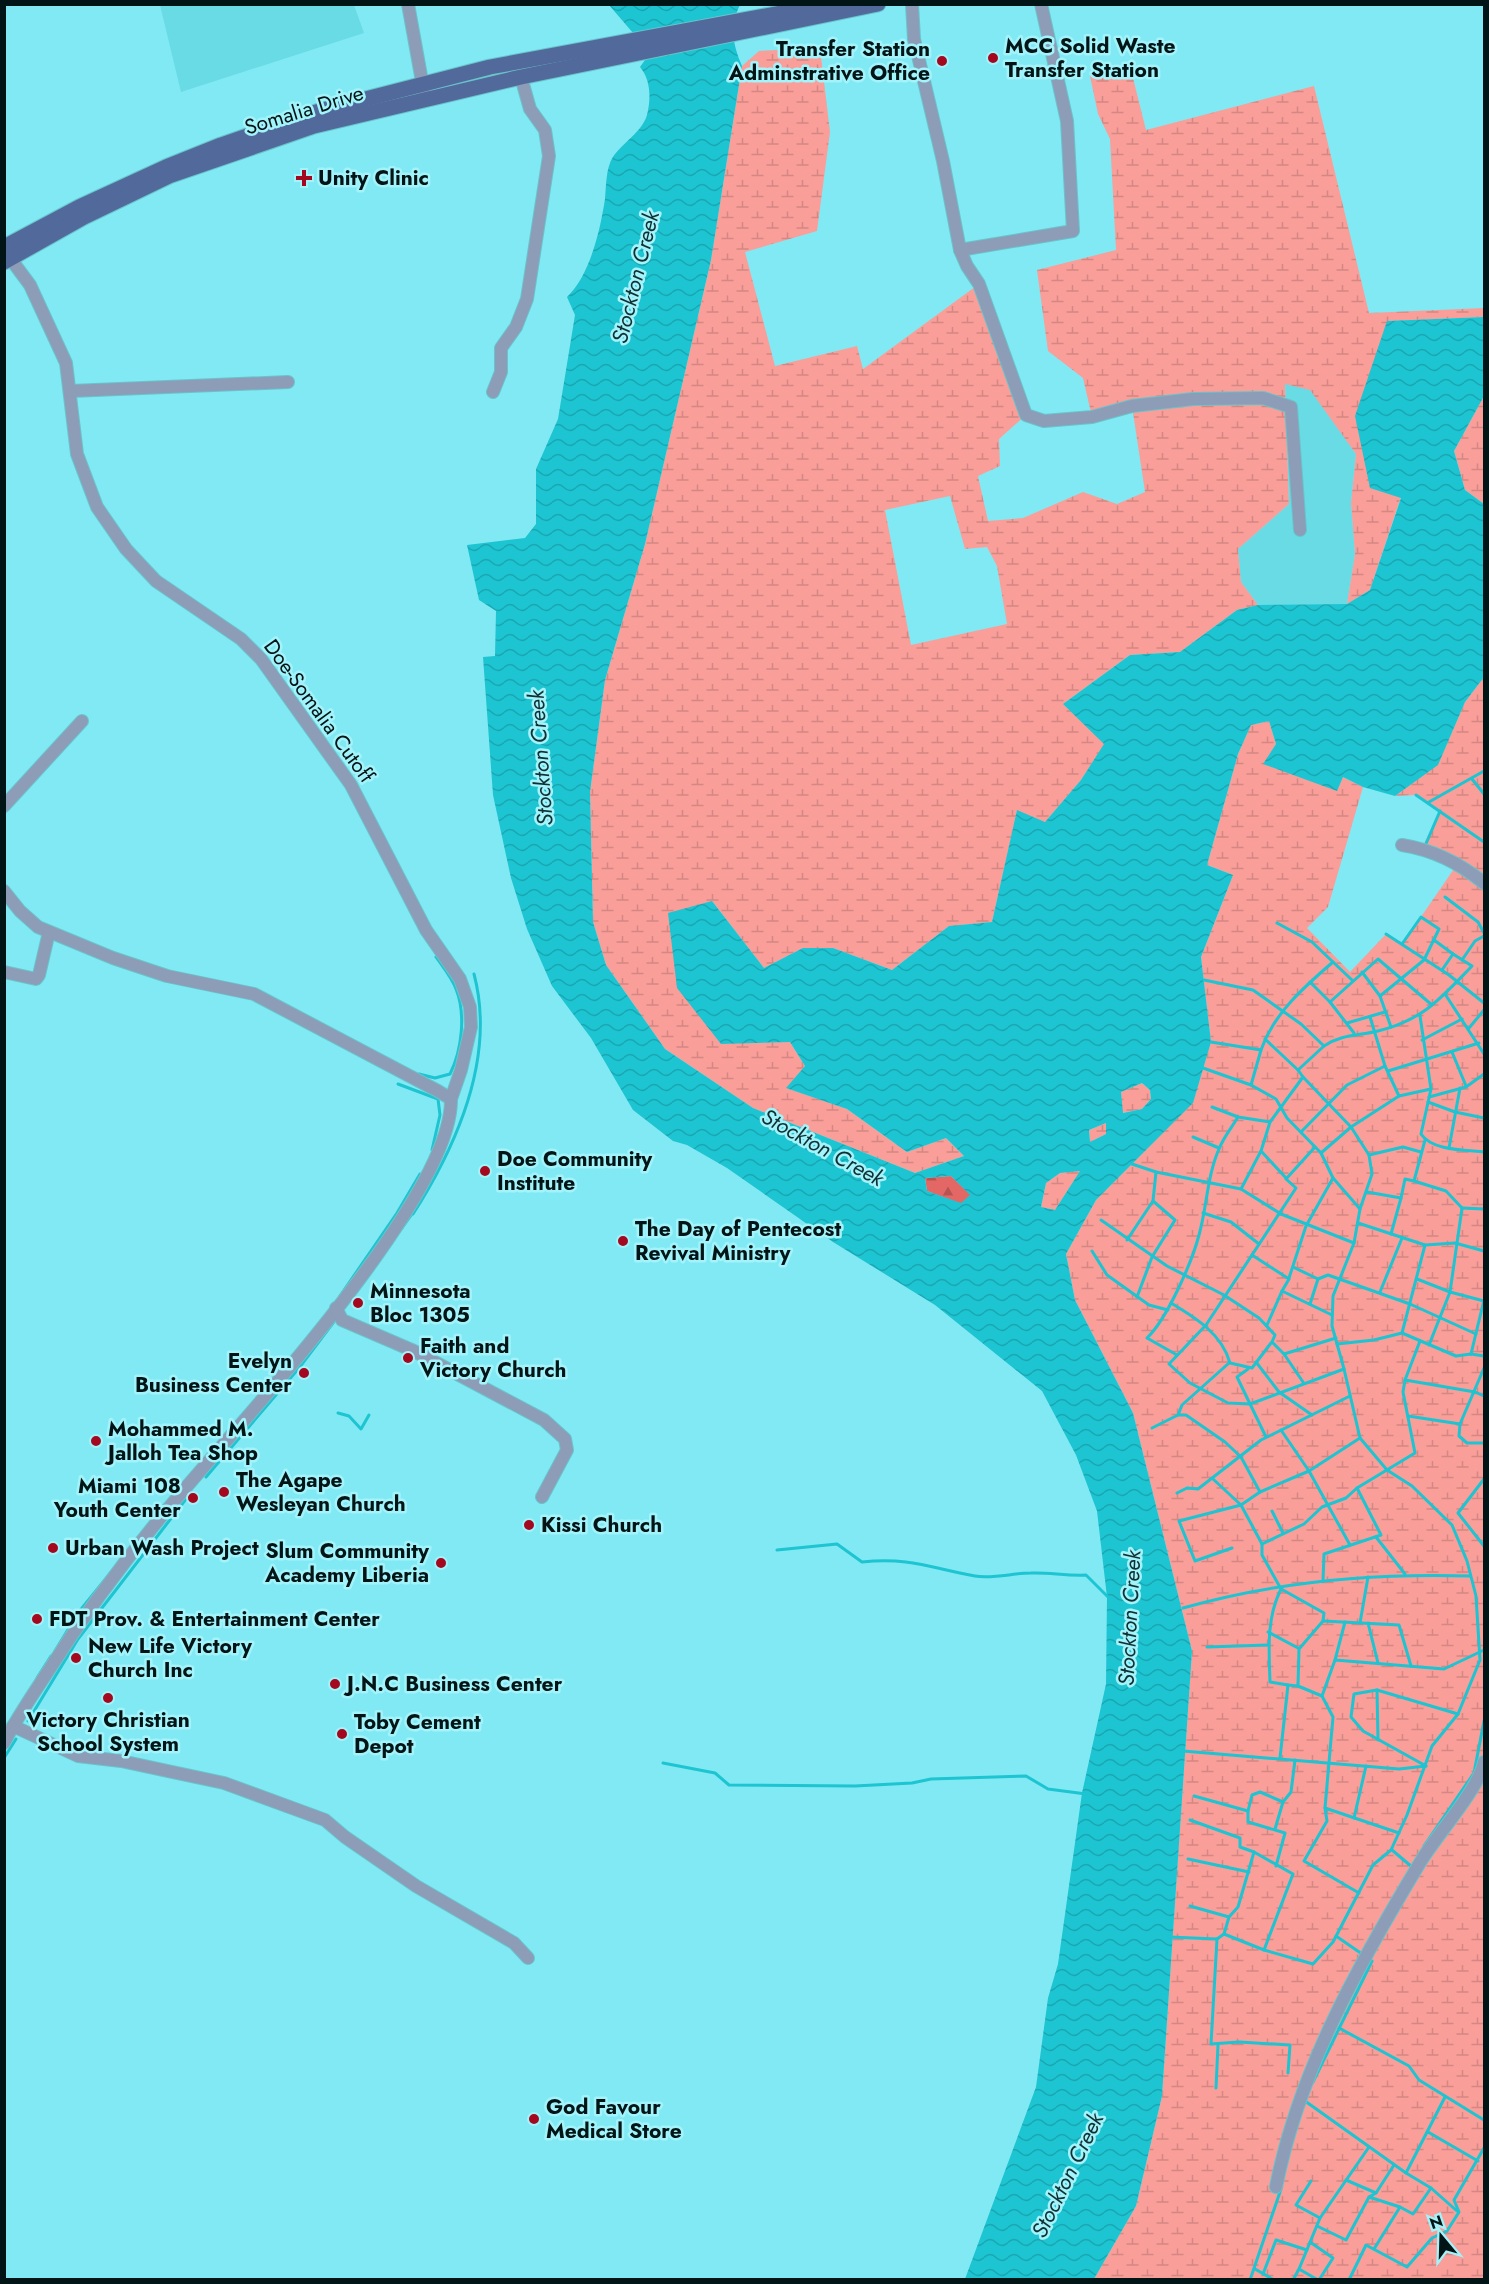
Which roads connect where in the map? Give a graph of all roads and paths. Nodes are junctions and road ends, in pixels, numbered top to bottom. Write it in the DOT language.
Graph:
graph roads {
  1 [pos="408,4"];
  2 [pos="827,4"];
  3 [pos="878,4"];
  4 [pos="912,4"];
  5 [pos="1041,4"];
  6 [pos="762,22"];
  7 [pos="634,47"];
  8 [pos="520,77"];
  9 [pos="423,92"];
  10 [pos="960,250"];
  11 [pos="6,256"];
  12 [pos="288,382"];
  13 [pos="71,391"];
  14 [pos="493,392"];
  15 [pos="1300,530"];
  16 [pos="81,721"];
  17 [pos="4,806"];
  18 [pos="1402,845"];
  19 [pos="1485,883"];
  20 [pos="4,891"];
  21 [pos="49,932"];
  22 [pos="4,972"];
  23 [pos="451,1099"];
  24 [pos="336,1308"];
  25 [pos="542,1497"];
  26 [pos="13,1726"];
  27 [pos="4,1743"];
  28 [pos="1485,1762"];
  29 [pos="528,1959"];
  30 [pos="1276,2187"];
  1 -- 9 [label="street"];
  2 -- 6 [label="main road"];
  3 -- 6 [label="main road"];
  4 -- 10 [label="street"];
  5 -- 10 [label="street"];
  6 -- 7 [label="main road"];
  7 -- 8 [label="main road, Somalia Drive"];
  7 -- 9 [label="main road, Somalia Drive"];
  8 -- 9 [label="main road, Somalia Drive"];
  8 -- 14 [label="street"];
  9 -- 11 [label="main road, Somalia Drive"];
  10 -- 15 [label="street"];
  11 -- 13 [label="street, Doe-Somalia Cutoff"];
  12 -- 13 [label="street"];
  13 -- 23 [label="street, Doe-Somalia Cutoff"];
  16 -- 17 [label="street"];
  18 -- 19 [label="street"];
  20 -- 21 [label="street"];
  21 -- 22 [label="street"];
  21 -- 23 [label="street"];
  23 -- 24 [label="street, Doe-Somalia Cutoff"];
  24 -- 25 [label="street"];
  24 -- 26 [label="street, Doe-Somalia Cutoff"];
  26 -- 27 [label="street, Doe-Somalia Cutoff"];
  26 -- 29 [label="street"];
  28 -- 30 [label="street"];
}
